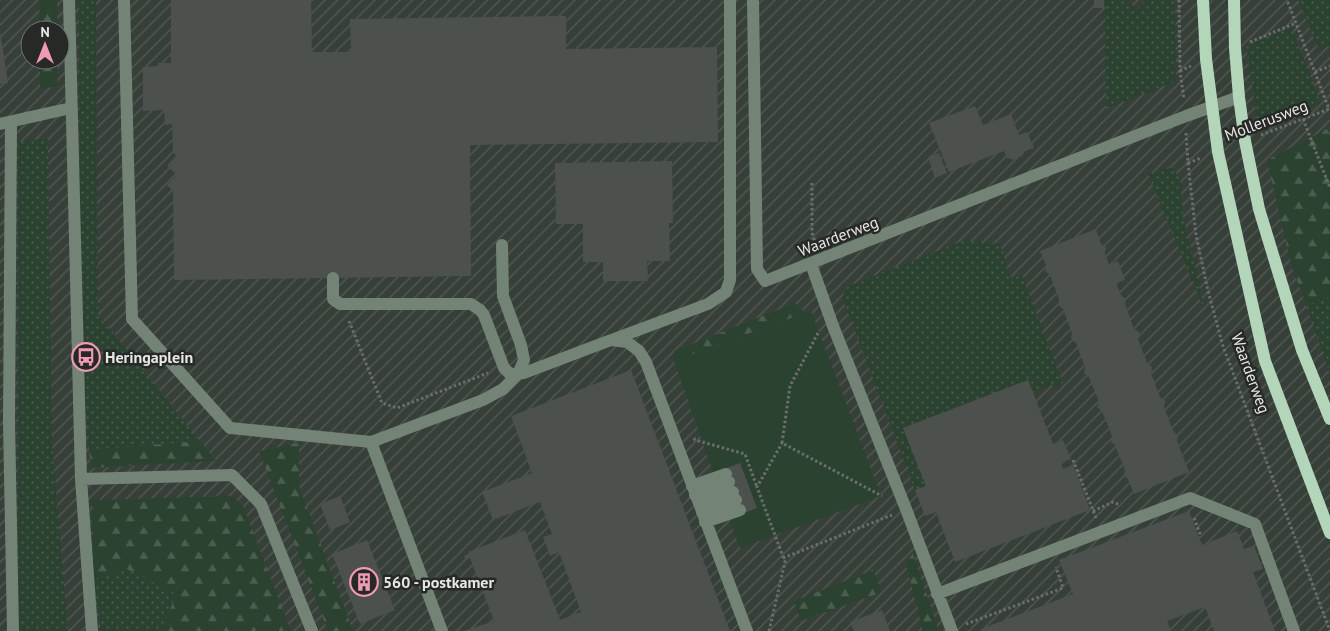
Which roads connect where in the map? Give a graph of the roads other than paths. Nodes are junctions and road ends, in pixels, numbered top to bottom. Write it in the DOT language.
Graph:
graph roads {
  1 [pos="69,0"];
  2 [pos="124,0"];
  3 [pos="730,0"];
  4 [pos="753,0"];
  5 [pos="1203,0"];
  6 [pos="1234,0"];
  7 [pos="1239,97"];
  8 [pos="71,108"];
  9 [pos="1212,108"];
  10 [pos="6,123"];
  11 [pos="502,245"];
  12 [pos="811,264"];
  13 [pos="333,278"];
  14 [pos="611,340"];
  15 [pos="518,374"];
  16 [pos="1330,419"];
  17 [pos="5,422"];
  18 [pos="371,442"];
  19 [pos="81,479"];
  20 [pos="733,492"];
  21 [pos="698,504"];
  22 [pos="1330,533"];
  23 [pos="938,594"];
  24 [pos="958,628"];
  25 [pos="13,631"];
  26 [pos="92,631"];
  27 [pos="312,631"];
  28 [pos="442,631"];
  29 [pos="747,631"];
  30 [pos="1294,631"];
  1 -- 8 [label="street"];
  2 -- 18 [label="street"];
  3 -- 14 [label="street"];
  4 -- 12 [label="street, Waarderweg"];
  5 -- 9 [label="main road, Waarderweg"];
  6 -- 7 [label="main road"];
  7 -- 9 [label="street, Waarderweg"];
  7 -- 16 [label="main road"];
  8 -- 10 [label="street"];
  8 -- 19 [label="street"];
  9 -- 12 [label="street, Waarderweg"];
  9 -- 22 [label="main road, Waarderweg"];
  10 -- 17 [label="street"];
  11 -- 15 [label="street"];
  12 -- 23 [label="street"];
  13 -- 15 [label="street"];
  14 -- 15 [label="street"];
  14 -- 21 [label="street"];
  15 -- 18 [label="street"];
  17 -- 25 [label="street"];
  18 -- 28 [label="street"];
  19 -- 26 [label="street"];
  19 -- 27 [label="street"];
  20 -- 21 [label="street"];
  20 -- 21 [label="street"];
  20 -- 21 [label="street"];
  21 -- 29 [label="street"];
  23 -- 24 [label="street"];
  23 -- 30 [label="street"];
}
